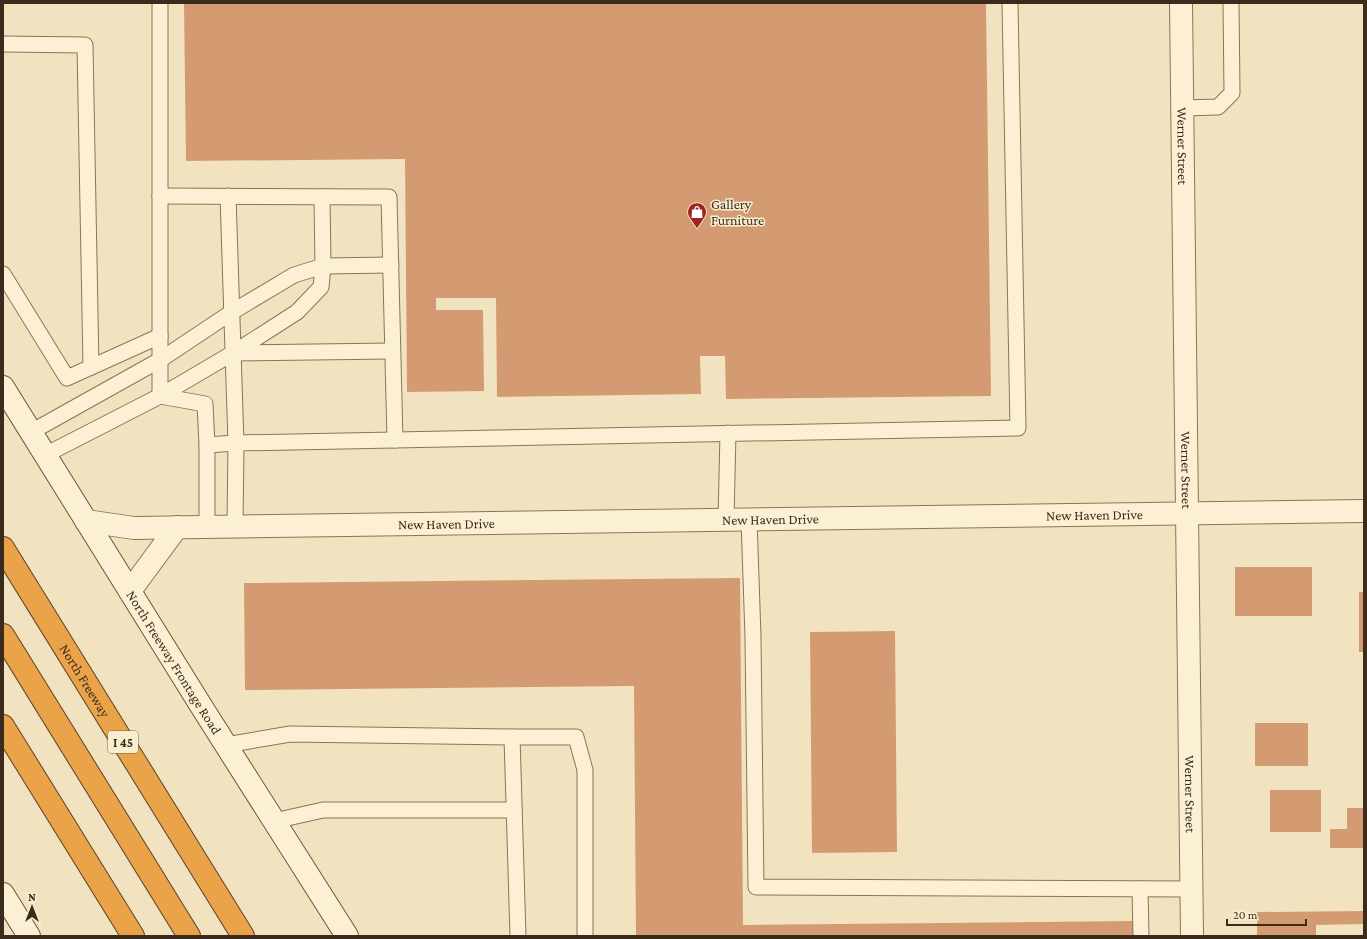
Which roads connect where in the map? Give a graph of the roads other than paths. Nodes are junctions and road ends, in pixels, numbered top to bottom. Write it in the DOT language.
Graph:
graph roads {
  1 [pos="160,3"];
  2 [pos="1010,3"];
  3 [pos="1181,3"];
  4 [pos="1231,3"];
  5 [pos="3,44"];
  6 [pos="1182,108"];
  7 [pos="160,196"];
  8 [pos="228,196"];
  9 [pos="322,197"];
  10 [pos="391,265"];
  11 [pos="324,266"];
  12 [pos="3,274"];
  13 [pos="232,312"];
  14 [pos="160,336"];
  15 [pos="392,351"];
  16 [pos="233,353"];
  17 [pos="160,360"];
  18 [pos="91,368"];
  19 [pos="3,387"];
  20 [pos="160,396"];
  21 [pos="31,432"];
  22 [pos="728,433"];
  23 [pos="395,440"];
  24 [pos="236,443"];
  25 [pos="207,445"];
  26 [pos="45,455"];
  27 [pos="1364,511"];
  28 [pos="1187,514"];
  29 [pos="750,519"];
  30 [pos="726,520"];
  31 [pos="86,521"];
  32 [pos="207,526"];
  33 [pos="235,526"];
  34 [pos="177,527"];
  35 [pos="3,548"];
  36 [pos="130,591"];
  37 [pos="3,635"];
  38 [pos="3,726"];
  39 [pos="512,737"];
  40 [pos="226,745"];
  41 [pos="514,810"];
  42 [pos="274,821"];
  43 [pos="1140,889"];
  44 [pos="1192,889"];
  45 [pos="3,894"];
  46 [pos="29,936"];
  47 [pos="132,936"];
  48 [pos="189,936"];
  49 [pos="243,936"];
  50 [pos="347,936"];
  51 [pos="518,936"];
  52 [pos="585,936"];
  53 [pos="1141,936"];
  54 [pos="1192,936"];
  1 -- 7 [label="lane"];
  2 -- 22 [label="lane"];
  3 -- 6 [label="street, Werner Street"];
  4 -- 6 [label="lane"];
  5 -- 18 [label="lane"];
  6 -- 28 [label="street, Werner Street"];
  7 -- 8 [label="lane"];
  7 -- 14 [label="lane"];
  8 -- 9 [label="lane"];
  8 -- 13 [label="lane"];
  9 -- 10 [label="lane"];
  9 -- 11 [label="lane"];
  10 -- 11 [label="lane"];
  10 -- 15 [label="lane"];
  11 -- 13 [label="lane"];
  11 -- 16 [label="lane"];
  12 -- 18 [label="lane"];
  13 -- 16 [label="lane"];
  13 -- 17 [label="lane"];
  14 -- 17 [label="lane"];
  14 -- 18 [label="lane"];
  15 -- 16 [label="lane"];
  15 -- 23 [label="lane"];
  16 -- 20 [label="lane"];
  16 -- 24 [label="lane"];
  17 -- 20 [label="lane"];
  17 -- 21 [label="lane"];
  19 -- 21 [label="street, North Freeway Frontage Road"];
  20 -- 25 [label="lane"];
  20 -- 26 [label="lane"];
  21 -- 26 [label="street, North Freeway Frontage Road"];
  22 -- 23 [label="lane"];
  22 -- 30 [label="lane"];
  23 -- 24 [label="lane"];
  24 -- 25 [label="lane"];
  24 -- 33 [label="lane"];
  25 -- 32 [label="lane"];
  26 -- 31 [label="street, North Freeway Frontage Road"];
  27 -- 28 [label="street, New Haven Drive"];
  28 -- 29 [label="street, New Haven Drive"];
  28 -- 44 [label="street, Werner Street"];
  29 -- 30 [label="street, New Haven Drive"];
  29 -- 43 [label="lane"];
  30 -- 33 [label="street, New Haven Drive"];
  31 -- 34 [label="street, New Haven Drive"];
  31 -- 36 [label="street, North Freeway Frontage Road"];
  32 -- 33 [label="street, New Haven Drive"];
  32 -- 34 [label="street, New Haven Drive"];
  34 -- 36 [label="street"];
  35 -- 49 [label="highway, North Freeway / I 45"];
  36 -- 40 [label="street, North Freeway Frontage Road"];
  37 -- 48 [label="highway"];
  38 -- 47 [label="highway"];
  39 -- 40 [label="lane"];
  39 -- 41 [label="lane"];
  39 -- 52 [label="lane"];
  40 -- 42 [label="street, North Freeway Frontage Road"];
  41 -- 42 [label="lane"];
  41 -- 51 [label="lane"];
  42 -- 50 [label="street, North Freeway Frontage Road"];
  43 -- 44 [label="lane"];
  43 -- 53 [label="lane"];
  44 -- 54 [label="street, Werner Street"];
  45 -- 46 [label="street"];
}
